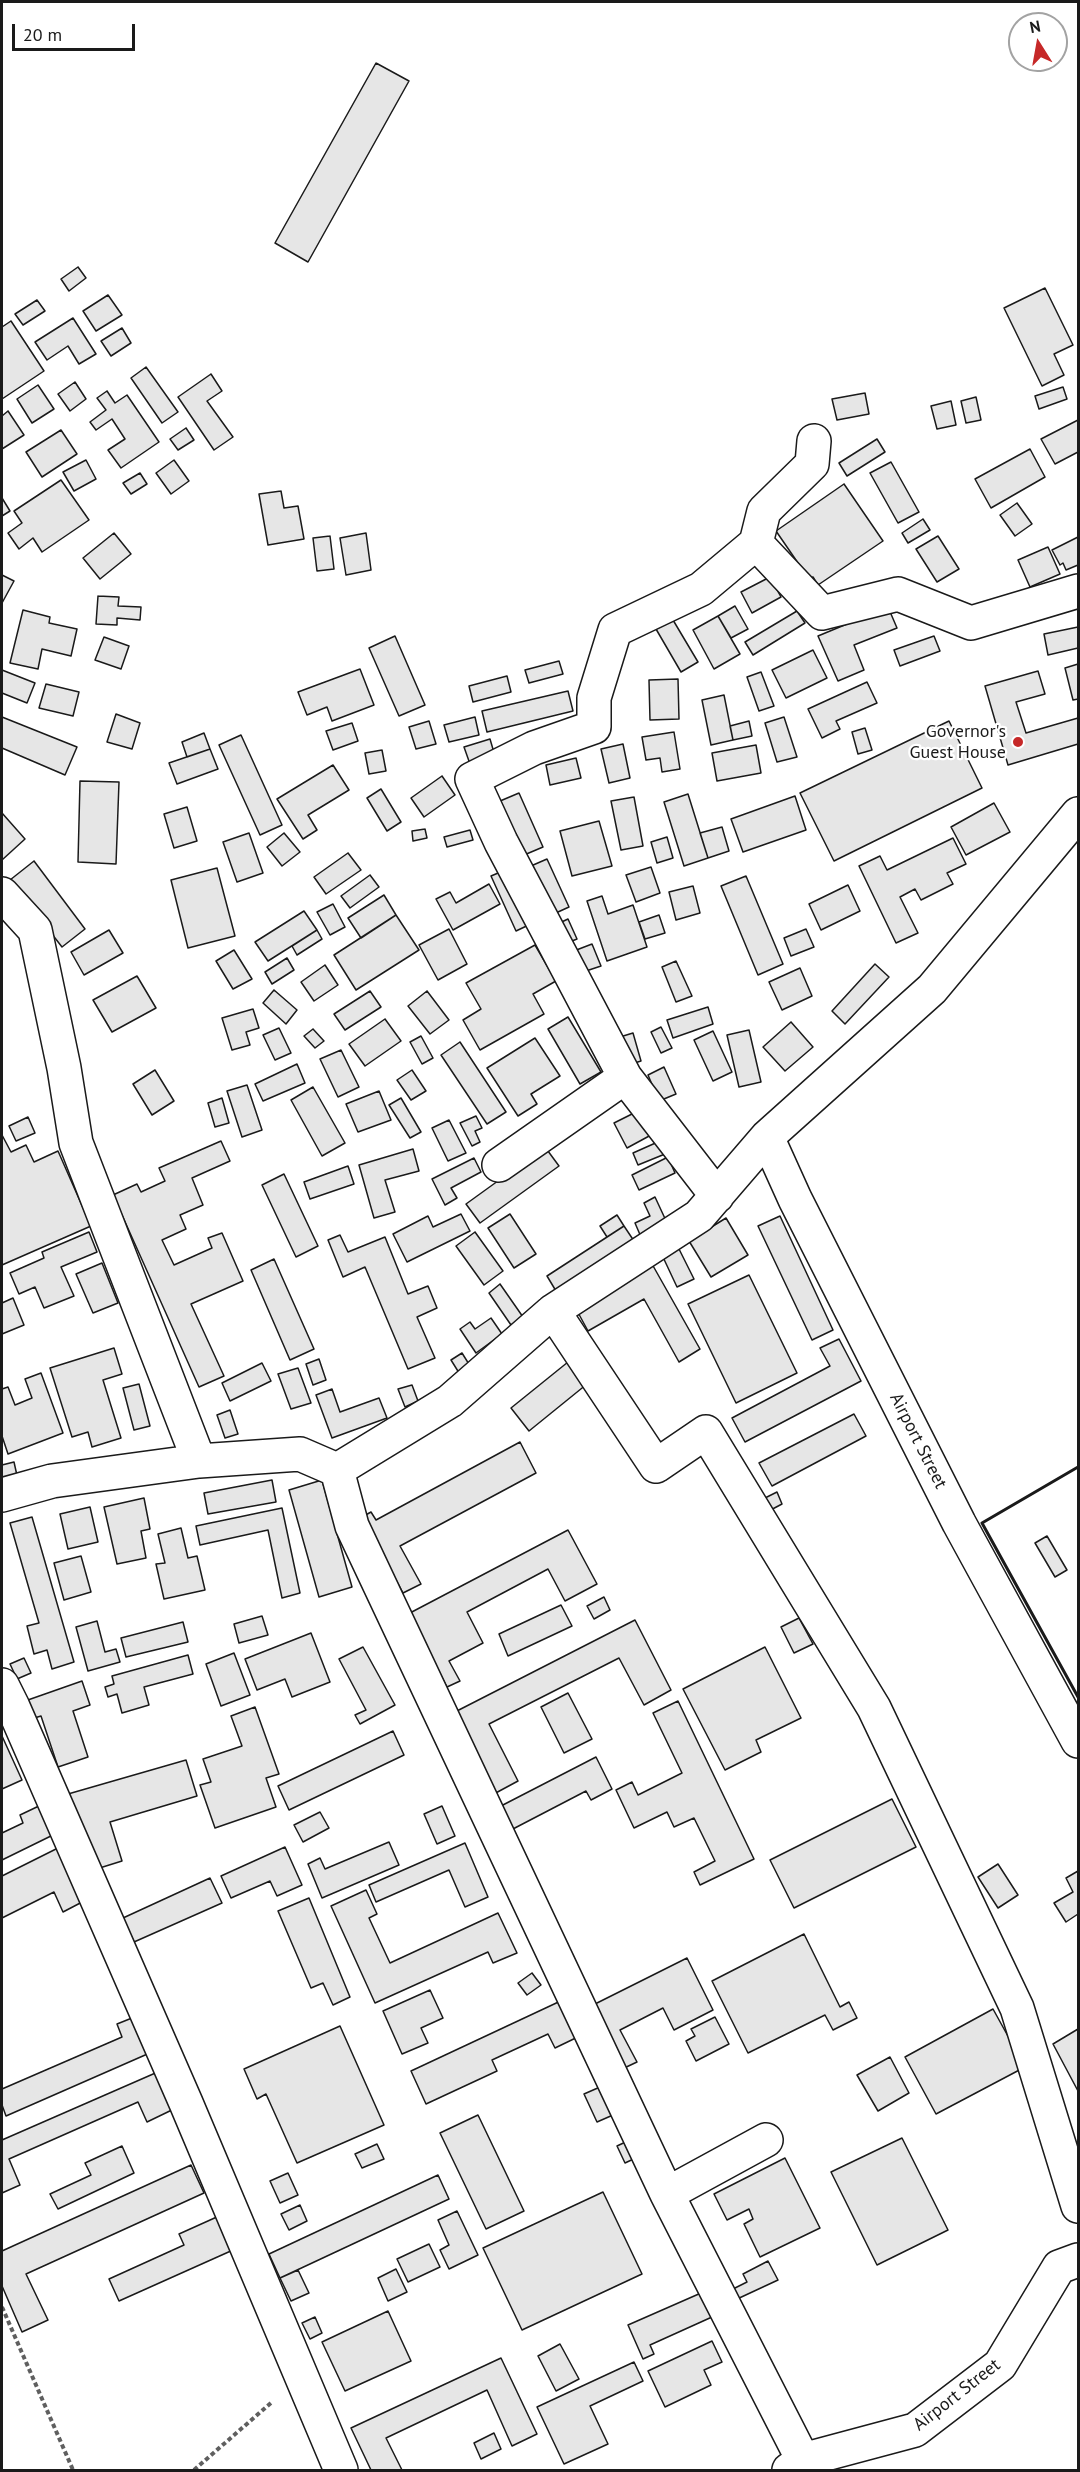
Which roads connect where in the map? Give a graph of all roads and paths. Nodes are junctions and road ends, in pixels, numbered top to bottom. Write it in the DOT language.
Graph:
graph roads {
  1 [pos="814,441"];
  2 [pos="756,543"];
  3 [pos="1078,591"];
  4 [pos="1078,814"];
  5 [pos="2,894"];
  6 [pos="625,1077"];
  7 [pos="766,1137"];
  8 [pos="499,1164"];
  9 [pos="717,1196"];
  10 [pos="554,1311"];
  11 [pos="199,1461"];
  12 [pos="337,1470"];
  13 [pos="2,1495"];
  14 [pos="2,1685"];
  15 [pos="1078,1741"];
  16 [pos="766,2140"];
  17 [pos="667,2194"];
  18 [pos="1078,2206"];
  19 [pos="1078,2260"];
  20 [pos="2,2307"];
  21 [pos="302,2376"];
  22 [pos="796,2465"];
  23 [pos="73,2470"];
  24 [pos="194,2470"];
  25 [pos="341,2470"];
  1 -- 2 [label="street"];
  2 -- 3 [label="street"];
  2 -- 6 [label="street"];
  4 -- 7 [label="street"];
  5 -- 11 [label="street"];
  6 -- 8 [label="street"];
  6 -- 9 [label="street"];
  7 -- 9 [label="street"];
  7 -- 15 [label="street, Airport Street"];
  9 -- 10 [label="street"];
  10 -- 12 [label="street"];
  10 -- 18 [label="street"];
  11 -- 12 [label="street"];
  11 -- 13 [label="street"];
  12 -- 17 [label="street"];
  14 -- 21 [label="street"];
  16 -- 17 [label="street"];
  17 -- 22 [label="street"];
  19 -- 22 [label="street, Airport Street"];
  20 -- 23 [label="path"];
  21 -- 24 [label="path"];
  21 -- 25 [label="street"];
}
